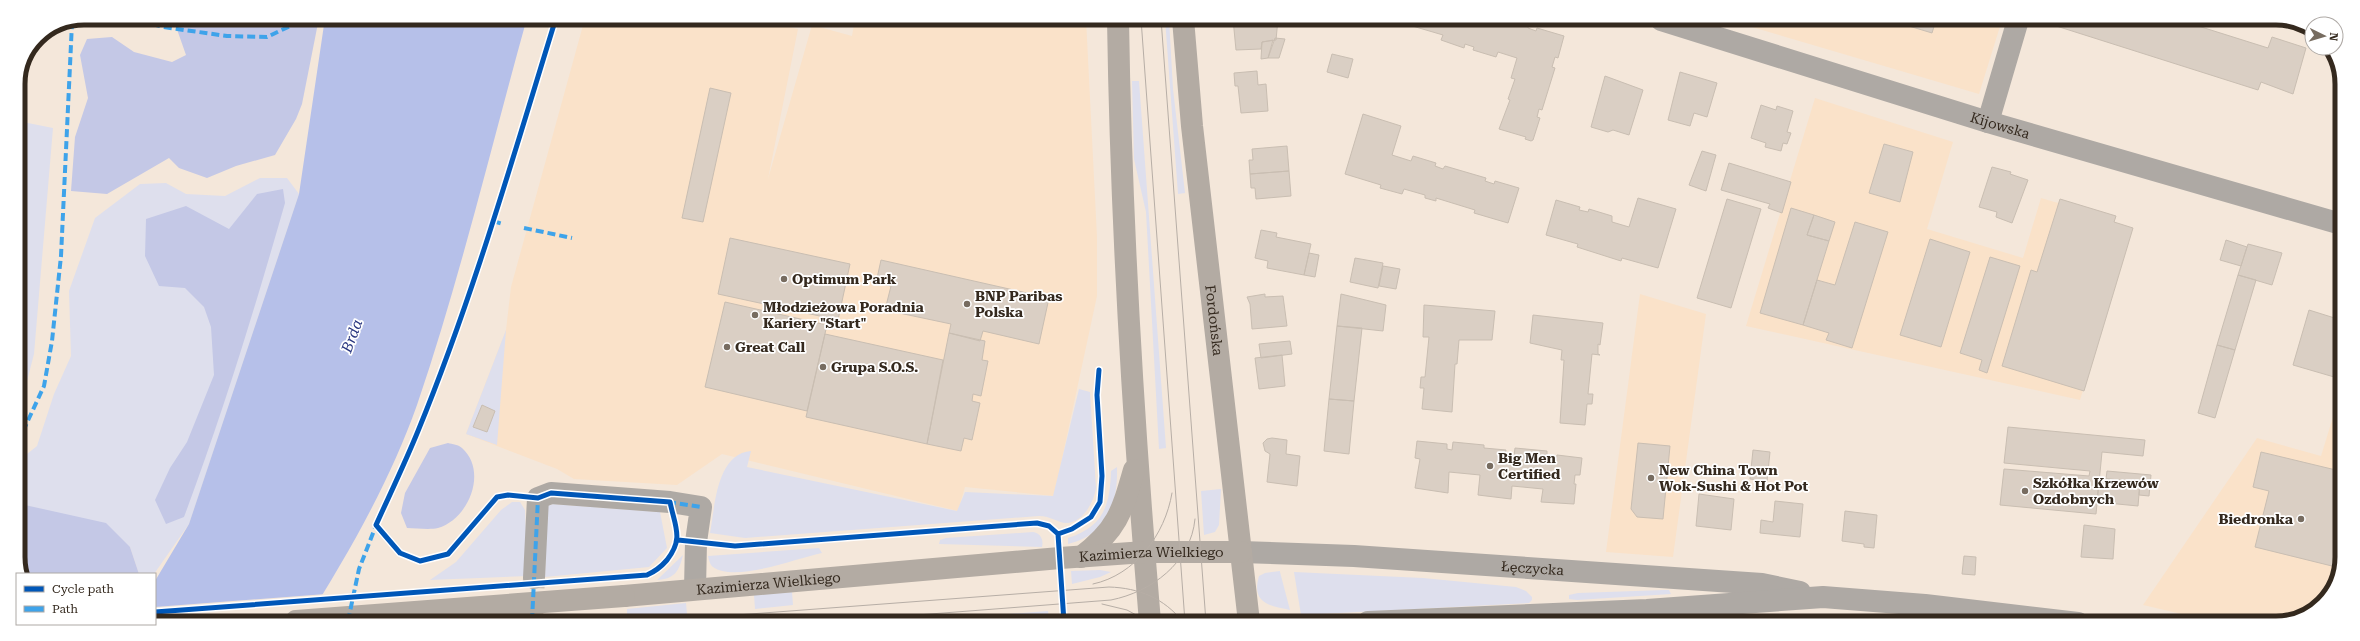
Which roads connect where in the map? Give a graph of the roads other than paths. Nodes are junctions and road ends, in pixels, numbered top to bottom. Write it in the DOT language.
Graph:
graph roads {
  1 [pos="1118,25"];
  2 [pos="1184,25"];
  3 [pos="1677,25"];
  4 [pos="2017,25"];
  5 [pos="1988,122"];
  6 [pos="2335,222"];
  7 [pos="1137,458"];
  8 [pos="1145,552"];
  9 [pos="1241,552"];
  10 [pos="1081,557"];
  11 [pos="534,578"];
  12 [pos="695,589"];
  13 [pos="1823,597"];
  14 [pos="362,616"];
  15 [pos="1150,616"];
  16 [pos="1248,616"];
  17 [pos="1508,616"];
  18 [pos="2018,616"];
  1 -- 7 [label="main road"];
  2 -- 9 [label="main road, Fordońska"];
  3 -- 5 [label="street, Kijowska"];
  4 -- 5 [label="street"];
  5 -- 6 [label="street, Kijowska"];
  7 -- 8 [label="main road"];
  7 -- 10 [label="main road"];
  8 -- 9 [label="main road, Kazimierza Wielkiego"];
  8 -- 10 [label="main road, Kazimierza Wielkiego"];
  8 -- 15 [label="main road"];
  9 -- 13 [label="street, Łęczycka"];
  9 -- 16 [label="main road, Fordońska"];
  10 -- 12 [label="main road, Kazimierza Wielkiego"];
  11 -- 12 [label="street"];
  12 -- 14 [label="main road, Kazimierza Wielkiego, bridge"];
  13 -- 17 [label="street, Łęczycka"];
  13 -- 18 [label="street, Łęczycka"];
}
